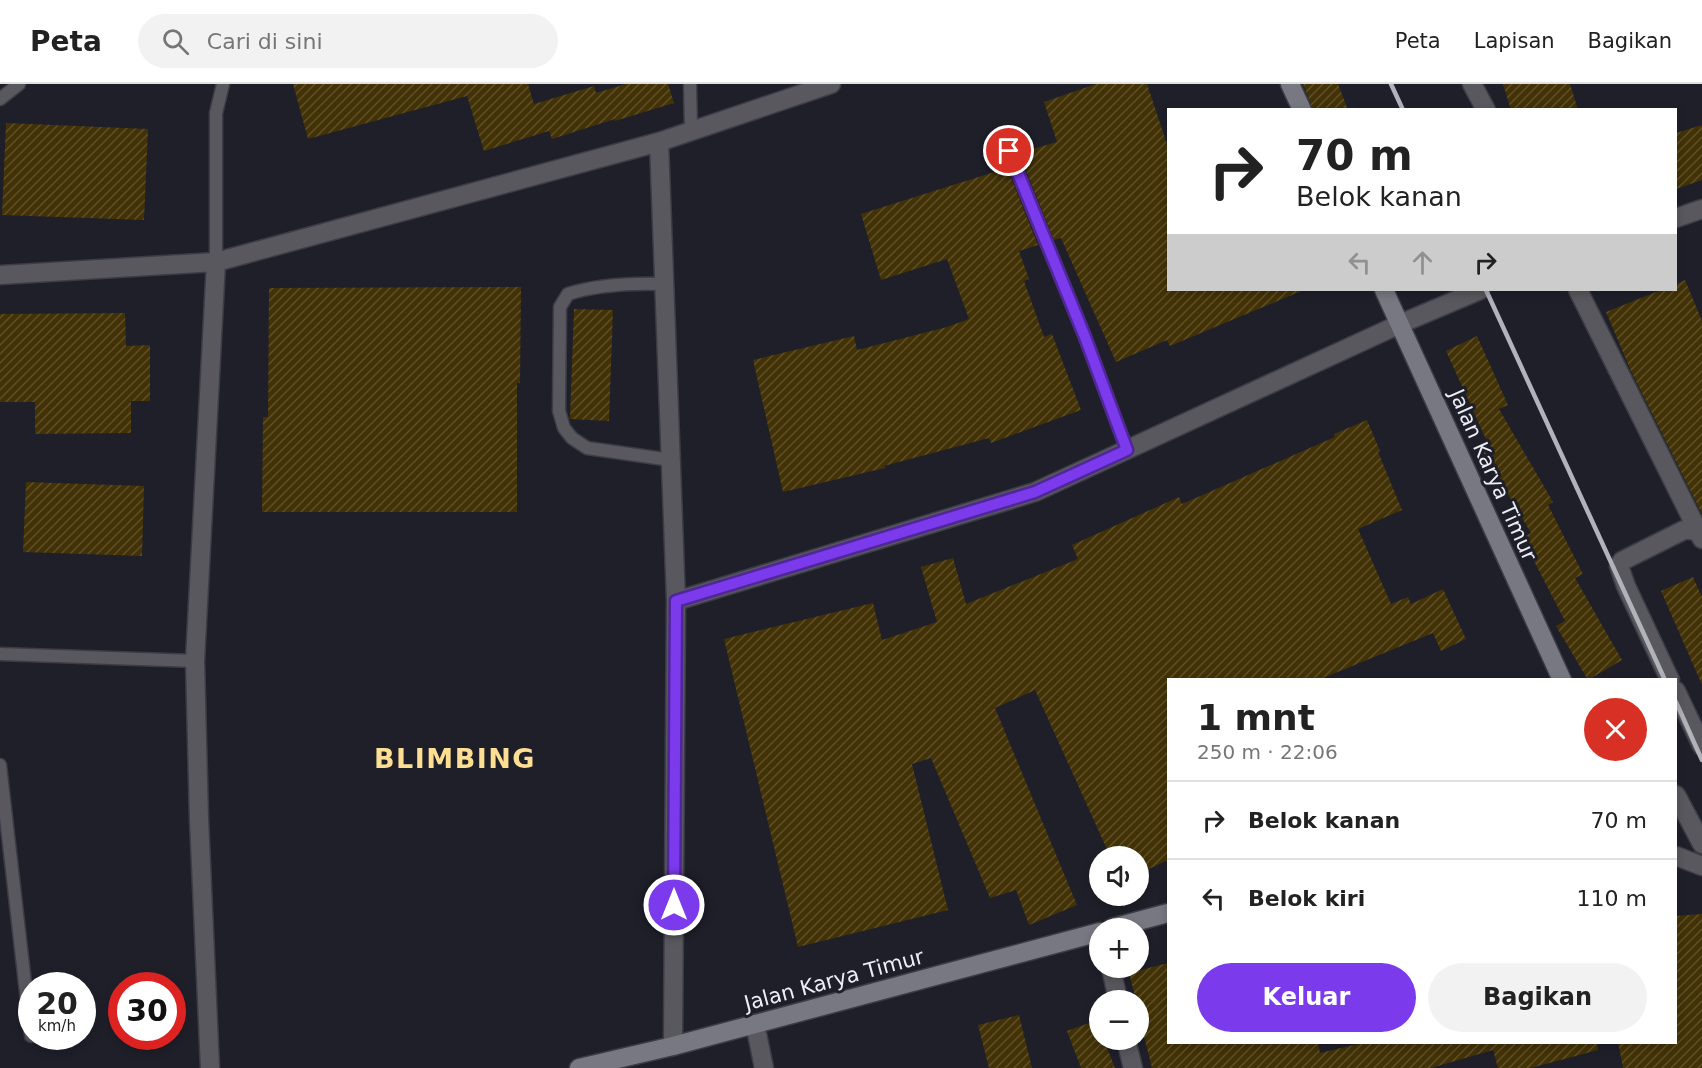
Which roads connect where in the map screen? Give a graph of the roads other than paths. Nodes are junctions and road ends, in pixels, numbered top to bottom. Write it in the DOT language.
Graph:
graph roads {
  1 [pos="19,84"];
  2 [pos="223,84"];
  3 [pos="690,84"];
  4 [pos="831,84"];
  5 [pos="1290,84"];
  6 [pos="1472,84"];
  7 [pos="0,99"];
  8 [pos="1301,108"];
  9 [pos="1484,108"];
  10 [pos="691,132"];
  11 [pos="659,142"];
  12 [pos="1009,151"];
  13 [pos="1702,209"];
  14 [pos="1677,218"];
  15 [pos="216,262"];
  16 [pos="0,275"];
  17 [pos="664,284"];
  18 [pos="1384,291"];
  19 [pos="1478,291"];
  20 [pos="1578,291"];
  21 [pos="1400,324"];
  22 [pos="1127,450"];
  23 [pos="671,460"];
  24 [pos="1701,536"];
  25 [pos="676,601"];
  26 [pos="0,654"];
  27 [pos="195,661"];
  28 [pos="1561,678"];
  29 [pos="1669,678"];
  30 [pos="1677,693"];
  31 [pos="1702,746"];
  32 [pos="0,765"];
  33 [pos="1677,797"];
  34 [pos="1702,844"];
  35 [pos="1677,856"];
  36 [pos="1702,866"];
  37 [pos="1167,913"];
  38 [pos="1149,918"];
  39 [pos="1089,935"];
  40 [pos="24,972"];
  41 [pos="755,1024"];
  42 [pos="673,1046"];
  43 [pos="1128,1050"];
  44 [pos="210,1068"];
  45 [pos="579,1068"];
  46 [pos="764,1068"];
  47 [pos="1133,1068"];
  1 -- 7 [label="lane"];
  2 -- 15 [label="lane"];
  3 -- 10 [label="lane"];
  4 -- 10 [label="street"];
  5 -- 8 [label="street"];
  6 -- 9 [label="street"];
  10 -- 11 [label="street"];
  11 -- 15 [label="street"];
  11 -- 17 [label="street"];
  12 -- 22 [label="lane"];
  13 -- 14 [label="street"];
  15 -- 16 [label="street"];
  15 -- 27 [label="street"];
  17 -- 23 [label="street"];
  17 -- 23 [label="lane"];
  18 -- 21 [label="street, Jalan Karya Timur"];
  19 -- 21 [label="street"];
  20 -- 24 [label="street"];
  21 -- 22 [label="street"];
  21 -- 28 [label="street, Jalan Karya Timur"];
  22 -- 25 [label="street"];
  23 -- 25 [label="street"];
  24 -- 29 [label="street"];
  25 -- 42 [label="street"];
  26 -- 27 [label="lane"];
  27 -- 44 [label="street"];
  30 -- 31 [label="street"];
  32 -- 40 [label="lane"];
  33 -- 34 [label="street"];
  35 -- 36 [label="street"];
  37 -- 38 [label="street"];
  39 -- 41 [label="street, Jalan Karya Timur"];
  41 -- 42 [label="street, Jalan Karya Timur"];
  41 -- 46 [label="street"];
  42 -- 45 [label="street, Jalan Karya Timur"];
  43 -- 47 [label="street"];
}
